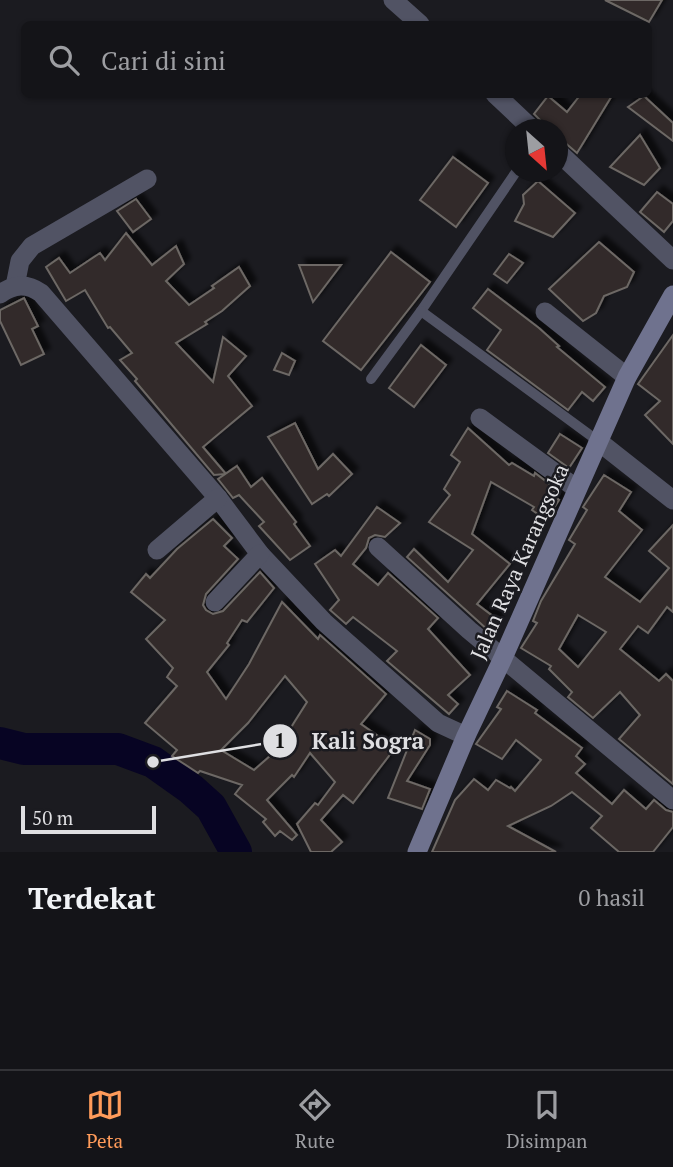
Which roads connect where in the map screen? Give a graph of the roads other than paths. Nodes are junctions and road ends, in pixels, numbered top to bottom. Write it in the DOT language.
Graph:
graph roads {
  1 [pos="393,0"];
  2 [pos="417,21"];
  3 [pos="499,98"];
  4 [pos="521,119"];
  5 [pos="568,161"];
  6 [pos="147,179"];
  7 [pos="509,182"];
  8 [pos="673,260"];
  9 [pos="8,290"];
  10 [pos="673,295"];
  11 [pos="421,311"];
  12 [pos="545,312"];
  13 [pos="627,377"];
  14 [pos="371,379"];
  15 [pos="480,418"];
  16 [pos="598,441"];
  17 [pos="577,489"];
  18 [pos="218,498"];
  19 [pos="673,500"];
  20 [pos="378,547"];
  21 [pos="157,550"];
  22 [pos="260,554"];
  23 [pos="215,602"];
  24 [pos="503,658"];
  25 [pos="466,736"];
  26 [pos="673,800"];
  27 [pos="417,852"];
  1 -- 2 [label="street"];
  3 -- 4 [label="street"];
  5 -- 8 [label="street"];
  6 -- 9 [label="street"];
  7 -- 11 [label="lane"];
  9 -- 18 [label="street"];
  10 -- 13 [label="main road, Jalan Raya Karangsoka"];
  11 -- 14 [label="lane"];
  11 -- 16 [label="lane"];
  12 -- 13 [label="street"];
  13 -- 16 [label="main road, Jalan Raya Karangsoka"];
  15 -- 17 [label="street"];
  16 -- 17 [label="main road, Jalan Raya Karangsoka"];
  16 -- 19 [label="street"];
  17 -- 24 [label="main road, Jalan Raya Karangsoka"];
  18 -- 21 [label="street"];
  18 -- 22 [label="street"];
  20 -- 24 [label="street"];
  22 -- 23 [label="street"];
  22 -- 25 [label="street"];
  24 -- 25 [label="main road, Jalan Raya Karangsoka"];
  24 -- 26 [label="street"];
  25 -- 27 [label="main road, Jalan Raya Karangsoka"];
}
